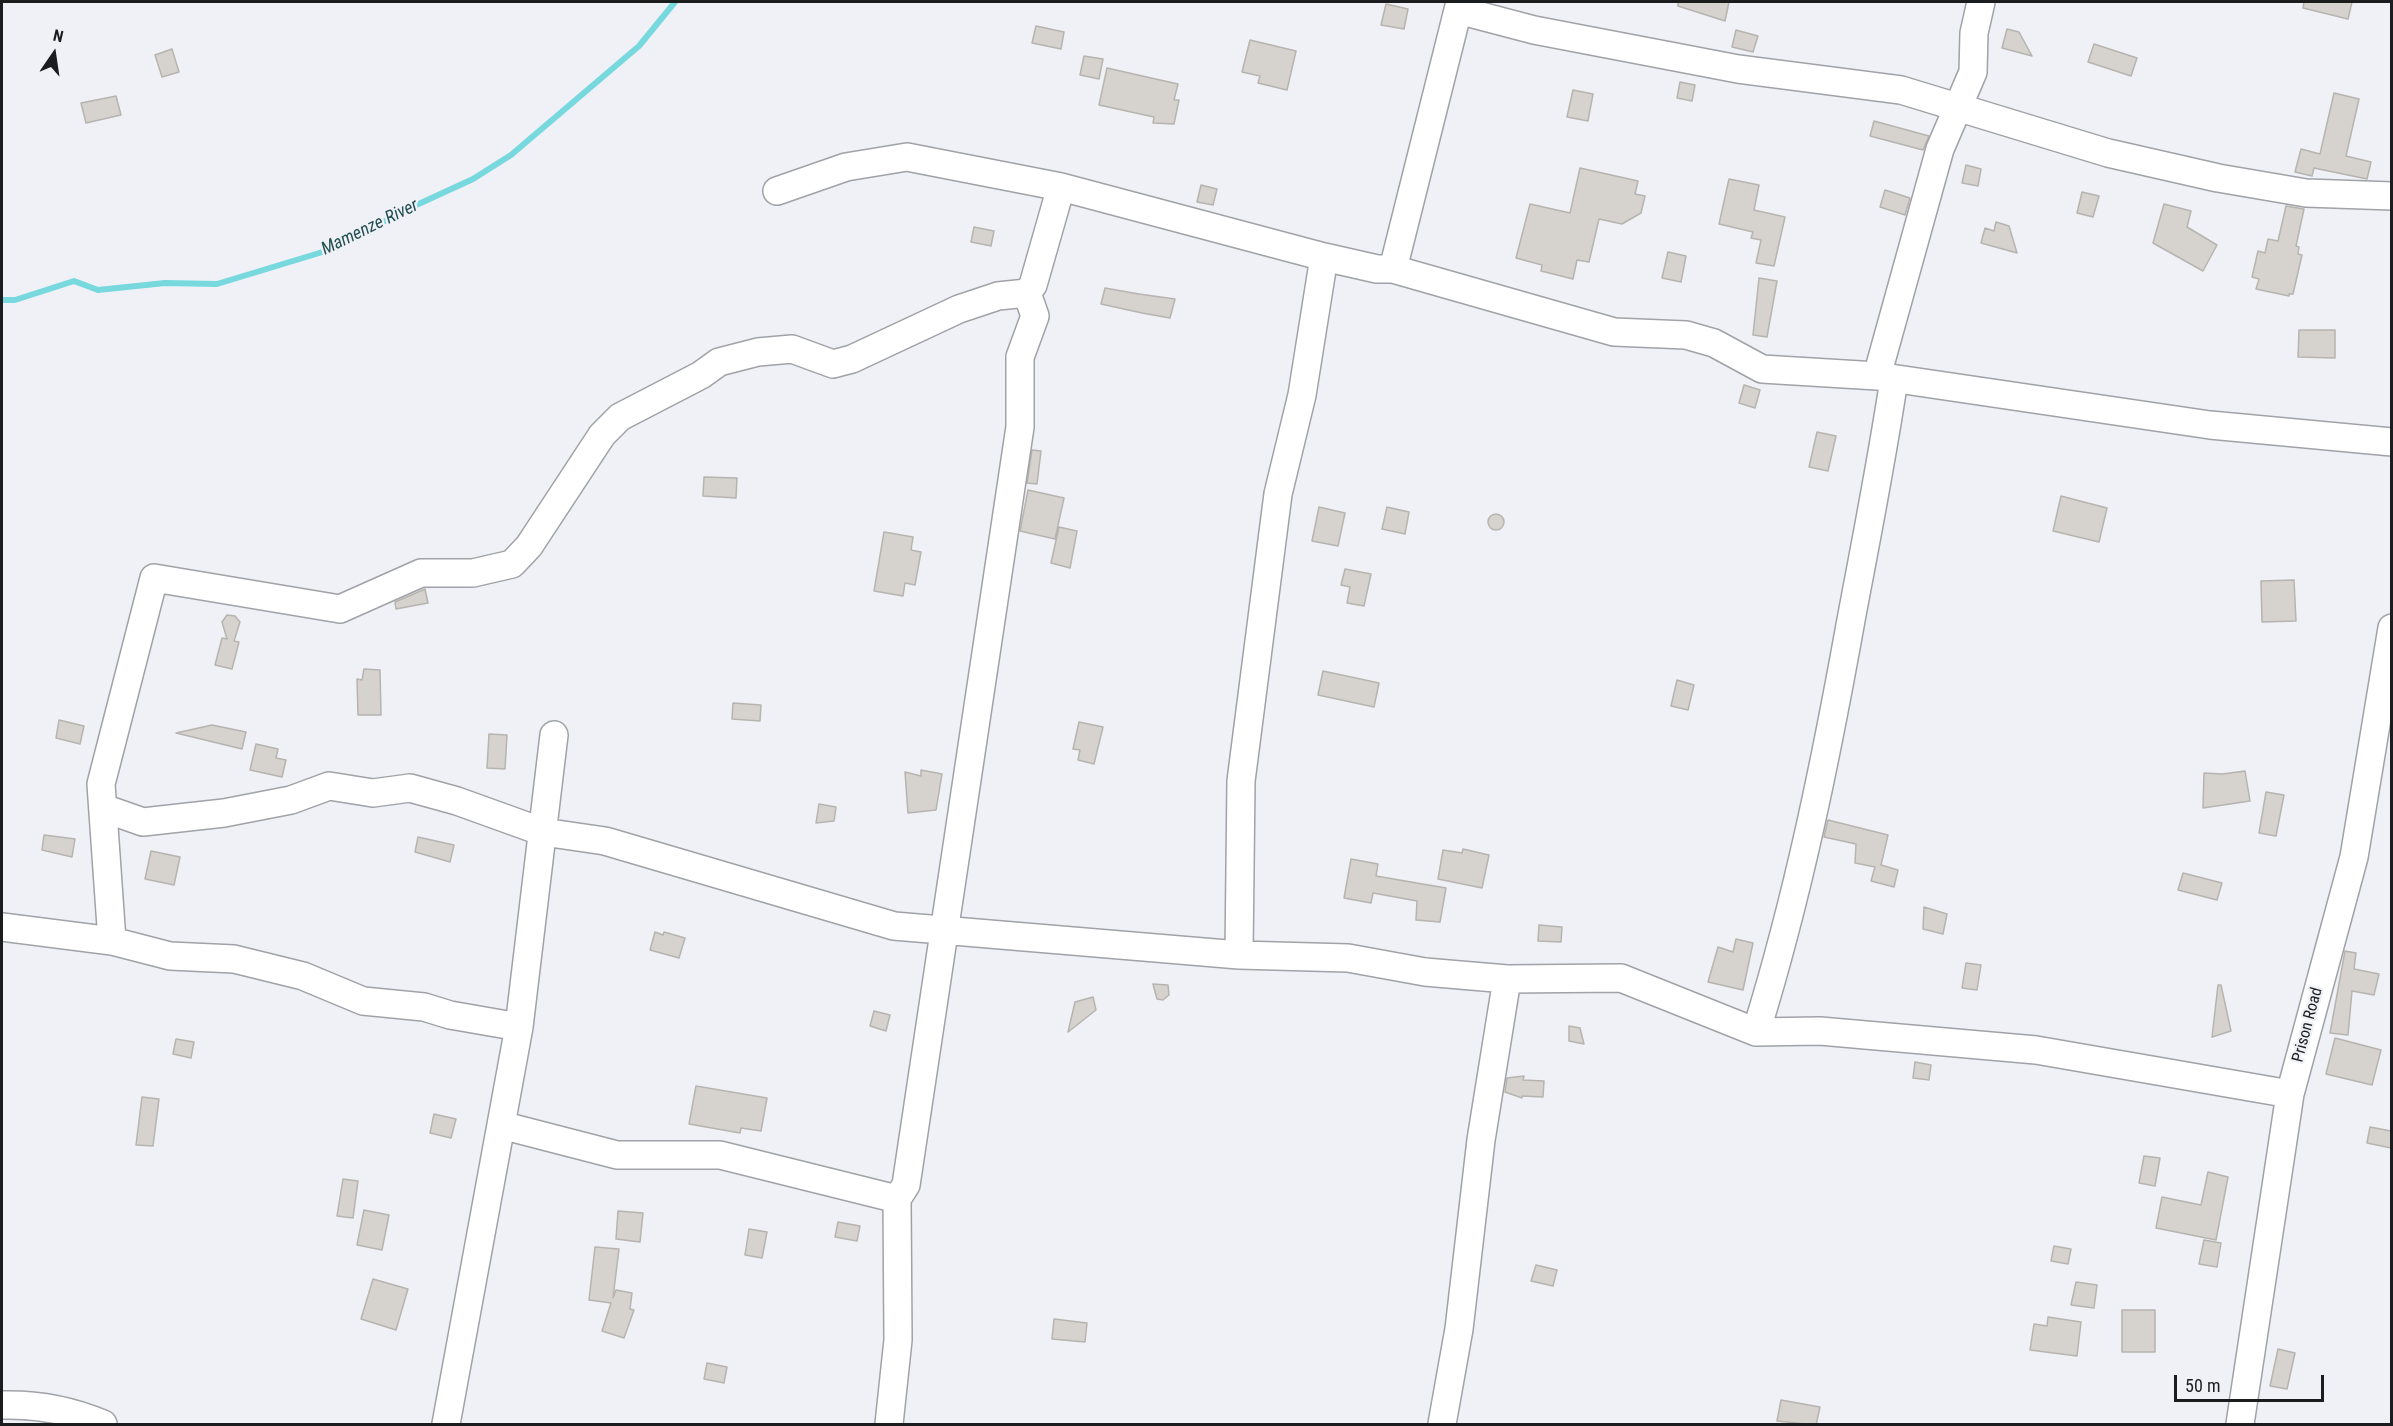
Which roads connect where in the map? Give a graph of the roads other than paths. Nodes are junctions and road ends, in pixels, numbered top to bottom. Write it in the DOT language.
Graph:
graph roads {
  1 [pos="1981,2"];
  2 [pos="1459,6"];
  3 [pos="1958,108"];
  4 [pos="1061,187"];
  5 [pos="777,191"];
  6 [pos="2391,196"];
  7 [pos="1324,256"];
  8 [pos="1393,269"];
  9 [pos="1027,293"];
  10 [pos="1885,378"];
  11 [pos="2391,442"];
  12 [pos="2391,628"];
  13 [pos="554,735"];
  14 [pos="103,808"];
  15 [pos="543,832"];
  16 [pos="2,927"];
  17 [pos="943,929"];
  18 [pos="112,941"];
  19 [pos="1239,955"];
  20 [pos="1507,979"];
  21 [pos="519,1027"];
  22 [pos="1756,1032"];
  23 [pos="2290,1094"];
  24 [pos="501,1125"];
  25 [pos="897,1200"];
  26 [pos="8,1411"];
  27 [pos="103,1425"];
  28 [pos="446,1425"];
  29 [pos="889,1425"];
  30 [pos="1442,1425"];
  31 [pos="2240,1425"];
  1 -- 3 [label="street"];
  2 -- 3 [label="street"];
  2 -- 8 [label="street"];
  3 -- 6 [label="street"];
  3 -- 10 [label="street"];
  4 -- 5 [label="street"];
  4 -- 7 [label="street"];
  4 -- 9 [label="street"];
  7 -- 8 [label="street"];
  7 -- 19 [label="street"];
  8 -- 10 [label="street"];
  9 -- 14 [label="street"];
  9 -- 17 [label="street"];
  10 -- 11 [label="street"];
  10 -- 22 [label="street"];
  12 -- 23 [label="street, Prison Road"];
  13 -- 15 [label="street"];
  14 -- 15 [label="street"];
  14 -- 18 [label="street"];
  15 -- 17 [label="street"];
  15 -- 21 [label="street"];
  16 -- 18 [label="street"];
  17 -- 19 [label="street"];
  17 -- 25 [label="street"];
  18 -- 21 [label="street"];
  19 -- 20 [label="street"];
  20 -- 22 [label="street"];
  20 -- 30 [label="street"];
  21 -- 24 [label="street"];
  22 -- 23 [label="street"];
  23 -- 31 [label="street, Prison Road"];
  24 -- 25 [label="street"];
  24 -- 28 [label="street"];
  25 -- 29 [label="street"];
  26 -- 27 [label="street"];
}
